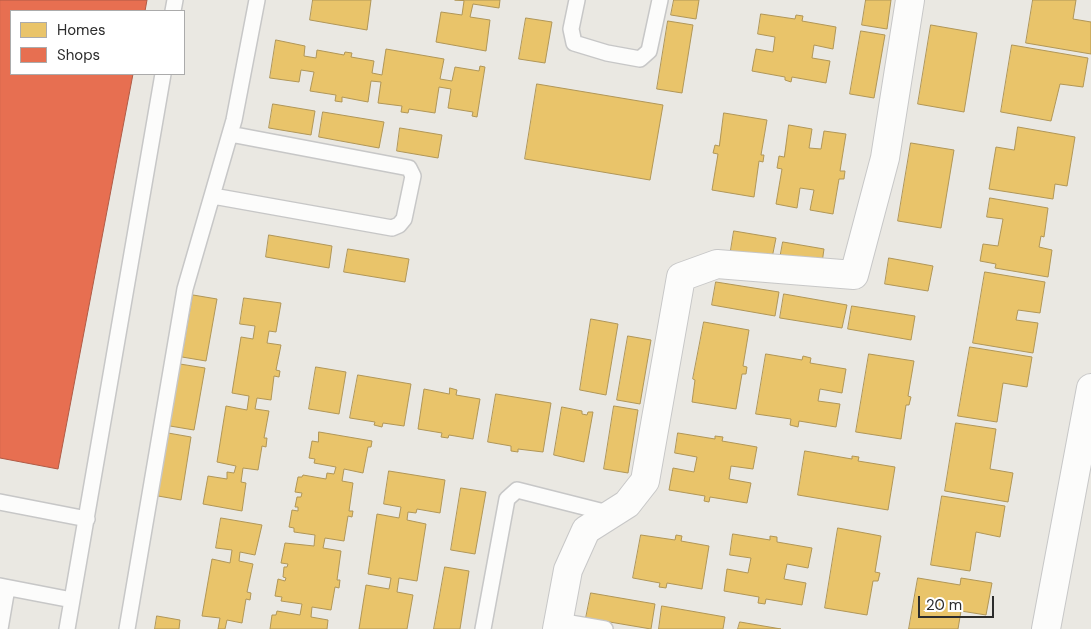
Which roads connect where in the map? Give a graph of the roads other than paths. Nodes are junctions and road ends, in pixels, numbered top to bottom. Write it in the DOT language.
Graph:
graph roads {
  1 [pos="257,0"];
  2 [pos="577,0"];
  3 [pos="660,0"];
  4 [pos="910,0"];
  5 [pos="163,75"];
  6 [pos="230,134"];
  7 [pos="213,196"];
  8 [pos="1091,388"];
  9 [pos="0,502"];
  10 [pos="612,514"];
  11 [pos="87,519"];
  12 [pos="4,587"];
  13 [pos="72,600"];
  14 [pos="558,625"];
  15 [pos="0,629"];
  16 [pos="67,629"];
  17 [pos="127,629"];
  18 [pos="484,629"];
  19 [pos="605,629"];
  20 [pos="1046,629"];
  1 -- 6 [label="lane"];
  2 -- 3 [label="lane"];
  4 -- 10 [label="street"];
  5 -- 11 [label="lane"];
  6 -- 7 [label="lane"];
  6 -- 7 [label="lane"];
  7 -- 17 [label="lane"];
  8 -- 20 [label="street"];
  9 -- 11 [label="lane"];
  10 -- 14 [label="street"];
  10 -- 18 [label="lane"];
  11 -- 13 [label="lane"];
  12 -- 13 [label="lane"];
  12 -- 15 [label="lane"];
  13 -- 16 [label="lane"];
  14 -- 19 [label="lane"];
}
